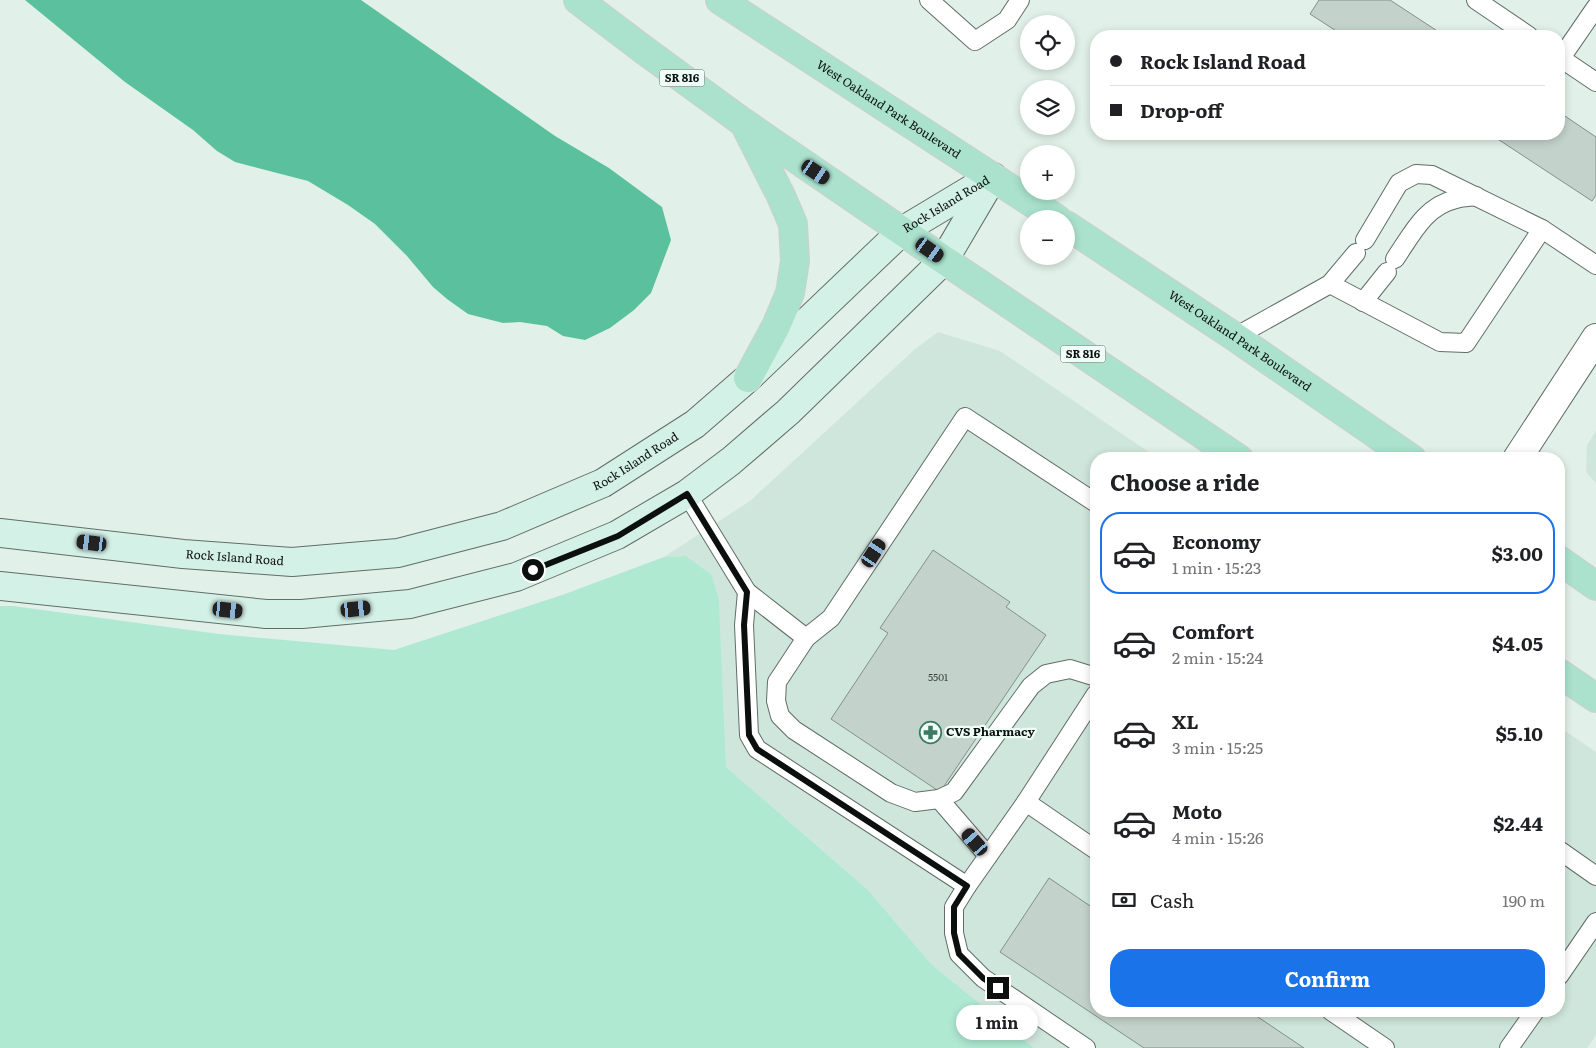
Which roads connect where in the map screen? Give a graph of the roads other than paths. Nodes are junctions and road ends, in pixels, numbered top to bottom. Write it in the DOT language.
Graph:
graph roads {
  1 [pos="578,0"];
  2 [pos="720,0"];
  3 [pos="930,0"];
  4 [pos="1020,0"];
  5 [pos="1476,0"];
  6 [pos="1596,7"];
  7 [pos="1520,30"];
  8 [pos="1565,50"];
  9 [pos="1565,60"];
  10 [pos="1596,82"];
  11 [pos="744,123"];
  12 [pos="993,176"];
  13 [pos="1476,196"];
  14 [pos="1044,210"];
  15 [pos="1542,229"];
  16 [pos="902,231"];
  17 [pos="1075,231"];
  18 [pos="944,260"];
  19 [pos="1596,265"];
  20 [pos="1330,284"];
  21 [pos="1363,302"];
  22 [pos="1235,337"];
  23 [pos="1596,338"];
  24 [pos="748,378"];
  25 [pos="1229,452"];
  26 [pos="1402,452"];
  27 [pos="1522,452"];
  28 [pos="687,494"];
  29 [pos="1090,499"];
  30 [pos="0,533"];
  31 [pos="1565,564"];
  32 [pos="0,586"];
  33 [pos="1596,586"];
  34 [pos="747,592"];
  35 [pos="806,638"];
  36 [pos="1090,675"];
  37 [pos="1565,677"];
  38 [pos="1596,698"];
  39 [pos="1090,703"];
  40 [pos="748,714"];
  41 [pos="780,716"];
  42 [pos="939,799"];
  43 [pos="1026,802"];
  44 [pos="1090,846"];
  45 [pos="1565,854"];
  46 [pos="988,856"];
  47 [pos="1596,876"];
  48 [pos="967,886"];
  49 [pos="1596,922"];
  50 [pos="1565,967"];
  51 [pos="1340,1017"];
  52 [pos="1531,1017"];
  53 [pos="1086,1048"];
  54 [pos="1385,1048"];
  55 [pos="1509,1048"];
  1 -- 11 [label="main road, SR 816"];
  2 -- 12 [label="main road, West Oakland Park Boulevard"];
  3 -- 4 [label="lane"];
  5 -- 7 [label="lane"];
  6 -- 8 [label="lane"];
  9 -- 10 [label="lane"];
  11 -- 16 [label="main road, SR 816"];
  11 -- 24 [label="main road"];
  12 -- 14 [label="main road, West Oakland Park Boulevard"];
  12 -- 16 [label="main road, Rock Island Road"];
  12 -- 18 [label="main road, Rock Island Road"];
  13 -- 15 [label="lane"];
  13 -- 20 [label="lane"];
  13 -- 21 [label="lane"];
  15 -- 19 [label="lane"];
  15 -- 21 [label="lane"];
  16 -- 18 [label="main road, SR 816"];
  16 -- 24 [label="main road, Rock Island Road"];
  17 -- 22 [label="main road, West Oakland Park Boulevard"];
  18 -- 25 [label="main road, SR 816"];
  18 -- 28 [label="main road, Rock Island Road"];
  20 -- 21 [label="lane"];
  20 -- 22 [label="lane"];
  22 -- 26 [label="main road, West Oakland Park Boulevard"];
  23 -- 27 [label="street"];
  24 -- 30 [label="main road, Rock Island Road"];
  28 -- 32 [label="main road, Rock Island Road"];
  28 -- 34 [label="lane"];
  29 -- 35 [label="lane"];
  31 -- 33 [label="main road"];
  34 -- 35 [label="lane"];
  34 -- 40 [label="lane"];
  35 -- 41 [label="lane"];
  36 -- 42 [label="lane"];
  37 -- 38 [label="main road"];
  39 -- 43 [label="lane"];
  40 -- 41 [label="lane"];
  40 -- 48 [label="lane"];
  41 -- 42 [label="lane"];
  42 -- 46 [label="lane"];
  43 -- 44 [label="lane"];
  43 -- 46 [label="lane"];
  45 -- 47 [label="lane"];
  46 -- 48 [label="lane"];
  48 -- 53 [label="lane"];
  49 -- 50 [label="lane"];
  51 -- 54 [label="lane"];
  52 -- 55 [label="lane"];
}
